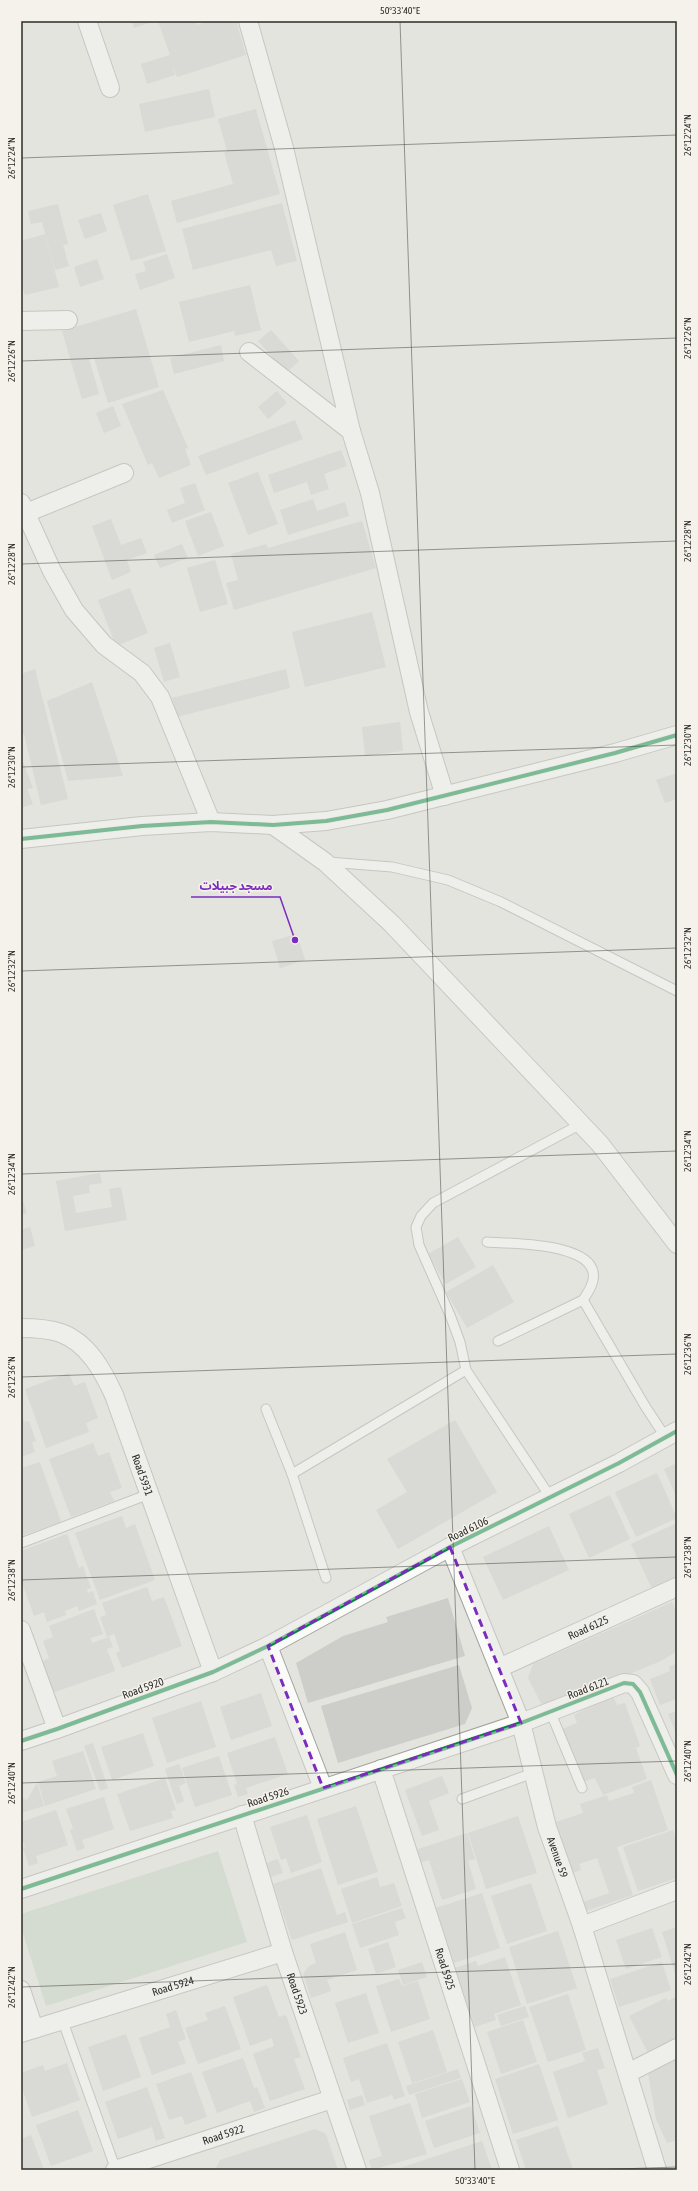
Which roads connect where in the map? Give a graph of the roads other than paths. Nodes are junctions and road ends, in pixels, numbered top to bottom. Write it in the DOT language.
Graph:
graph roads {
  1 [pos="87,21"];
  2 [pos="248,21"];
  3 [pos="110,88"];
  4 [pos="68,320"];
  5 [pos="21,321"];
  6 [pos="249,352"];
  7 [pos="351,431"];
  8 [pos="124,473"];
  9 [pos="23,508"];
  10 [pos="677,735"];
  11 [pos="445,796"];
  12 [pos="211,822"];
  13 [pos="273,825"];
  14 [pos="21,839"];
  15 [pos="325,862"];
  16 [pos="677,991"];
  17 [pos="581,1124"];
  18 [pos="487,1242"];
  19 [pos="677,1244"];
  20 [pos="583,1300"];
  21 [pos="21,1328"];
  22 [pos="498,1341"];
  23 [pos="466,1370"];
  24 [pos="266,1410"];
  25 [pos="671,1434"];
  26 [pos="292,1474"];
  27 [pos="149,1494"];
  28 [pos="551,1498"];
  29 [pos="21,1543"];
  30 [pos="450,1547"];
  31 [pos="326,1578"];
  32 [pos="677,1587"];
  33 [pos="21,1630"];
  34 [pos="268,1646"];
  35 [pos="499,1668"];
  36 [pos="212,1672"];
  37 [pos="550,1712"];
  38 [pos="522,1723"];
  39 [pos="57,1730"];
  40 [pos="21,1741"];
  41 [pos="380,1769"];
  42 [pos="533,1773"];
  43 [pos="677,1775"];
  44 [pos="324,1788"];
  45 [pos="582,1788"];
  46 [pos="462,1799"];
  47 [pos="242,1815"];
  48 [pos="21,1888"];
  49 [pos="677,1890"];
  50 [pos="582,1926"];
  51 [pos="283,1952"];
  52 [pos="21,1990"];
  53 [pos="62,2019"];
  54 [pos="28,2031"];
  55 [pos="677,2048"];
  56 [pos="628,2073"];
  57 [pos="332,2099"];
  58 [pos="115,2170"];
  59 [pos="357,2170"];
  60 [pos="510,2170"];
  61 [pos="657,2170"];
  1 -- 3 [label="street"];
  2 -- 7 [label="street"];
  4 -- 5 [label="street"];
  6 -- 7 [label="street"];
  7 -- 11 [label="street"];
  8 -- 9 [label="street"];
  9 -- 12 [label="street"];
  10 -- 11 [label="street"];
  11 -- 13 [label="street"];
  12 -- 13 [label="street"];
  12 -- 14 [label="street"];
  13 -- 15 [label="street"];
  15 -- 16 [label="lane"];
  15 -- 17 [label="street"];
  17 -- 19 [label="street"];
  17 -- 23 [label="lane"];
  18 -- 20 [label="lane"];
  20 -- 22 [label="lane"];
  20 -- 25 [label="lane"];
  21 -- 27 [label="street, Road 5931"];
  23 -- 26 [label="lane"];
  23 -- 28 [label="lane"];
  24 -- 26 [label="lane"];
  25 -- 28 [label="street, Road 6106"];
  26 -- 31 [label="lane"];
  27 -- 29 [label="lane"];
  27 -- 36 [label="street, Road 5931"];
  28 -- 30 [label="street, Road 6106"];
  30 -- 34 [label="street, Road 6106"];
  30 -- 35 [label="street, Avenue 59"];
  32 -- 35 [label="street, Road 6125"];
  33 -- 39 [label="street"];
  34 -- 36 [label="street, Road 5920"];
  34 -- 44 [label="street"];
  35 -- 38 [label="street, Avenue 59"];
  36 -- 39 [label="street, Road 5920"];
  37 -- 38 [label="street, Road 6121"];
  37 -- 43 [label="street, Road 6121"];
  37 -- 45 [label="lane"];
  38 -- 41 [label="street, Road 5926"];
  38 -- 42 [label="street, Avenue 59"];
  39 -- 40 [label="street, Road 5920"];
  41 -- 44 [label="street, Road 5926"];
  41 -- 60 [label="street, Road 5925"];
  42 -- 46 [label="lane"];
  42 -- 50 [label="street, Avenue 59"];
  44 -- 47 [label="street, Road 5926"];
  47 -- 48 [label="street, Road 5926"];
  47 -- 51 [label="street, Road 5923"];
  49 -- 50 [label="street"];
  50 -- 56 [label="street, Avenue 59"];
  51 -- 53 [label="street, Road 5924"];
  51 -- 57 [label="street, Road 5923"];
  52 -- 54 [label="street"];
  53 -- 54 [label="street, Road 5924"];
  53 -- 58 [label="lane"];
  55 -- 56 [label="street"];
  56 -- 61 [label="street, Avenue 59"];
  57 -- 58 [label="street, Road 5922"];
  57 -- 59 [label="street, Road 5923"];
}
